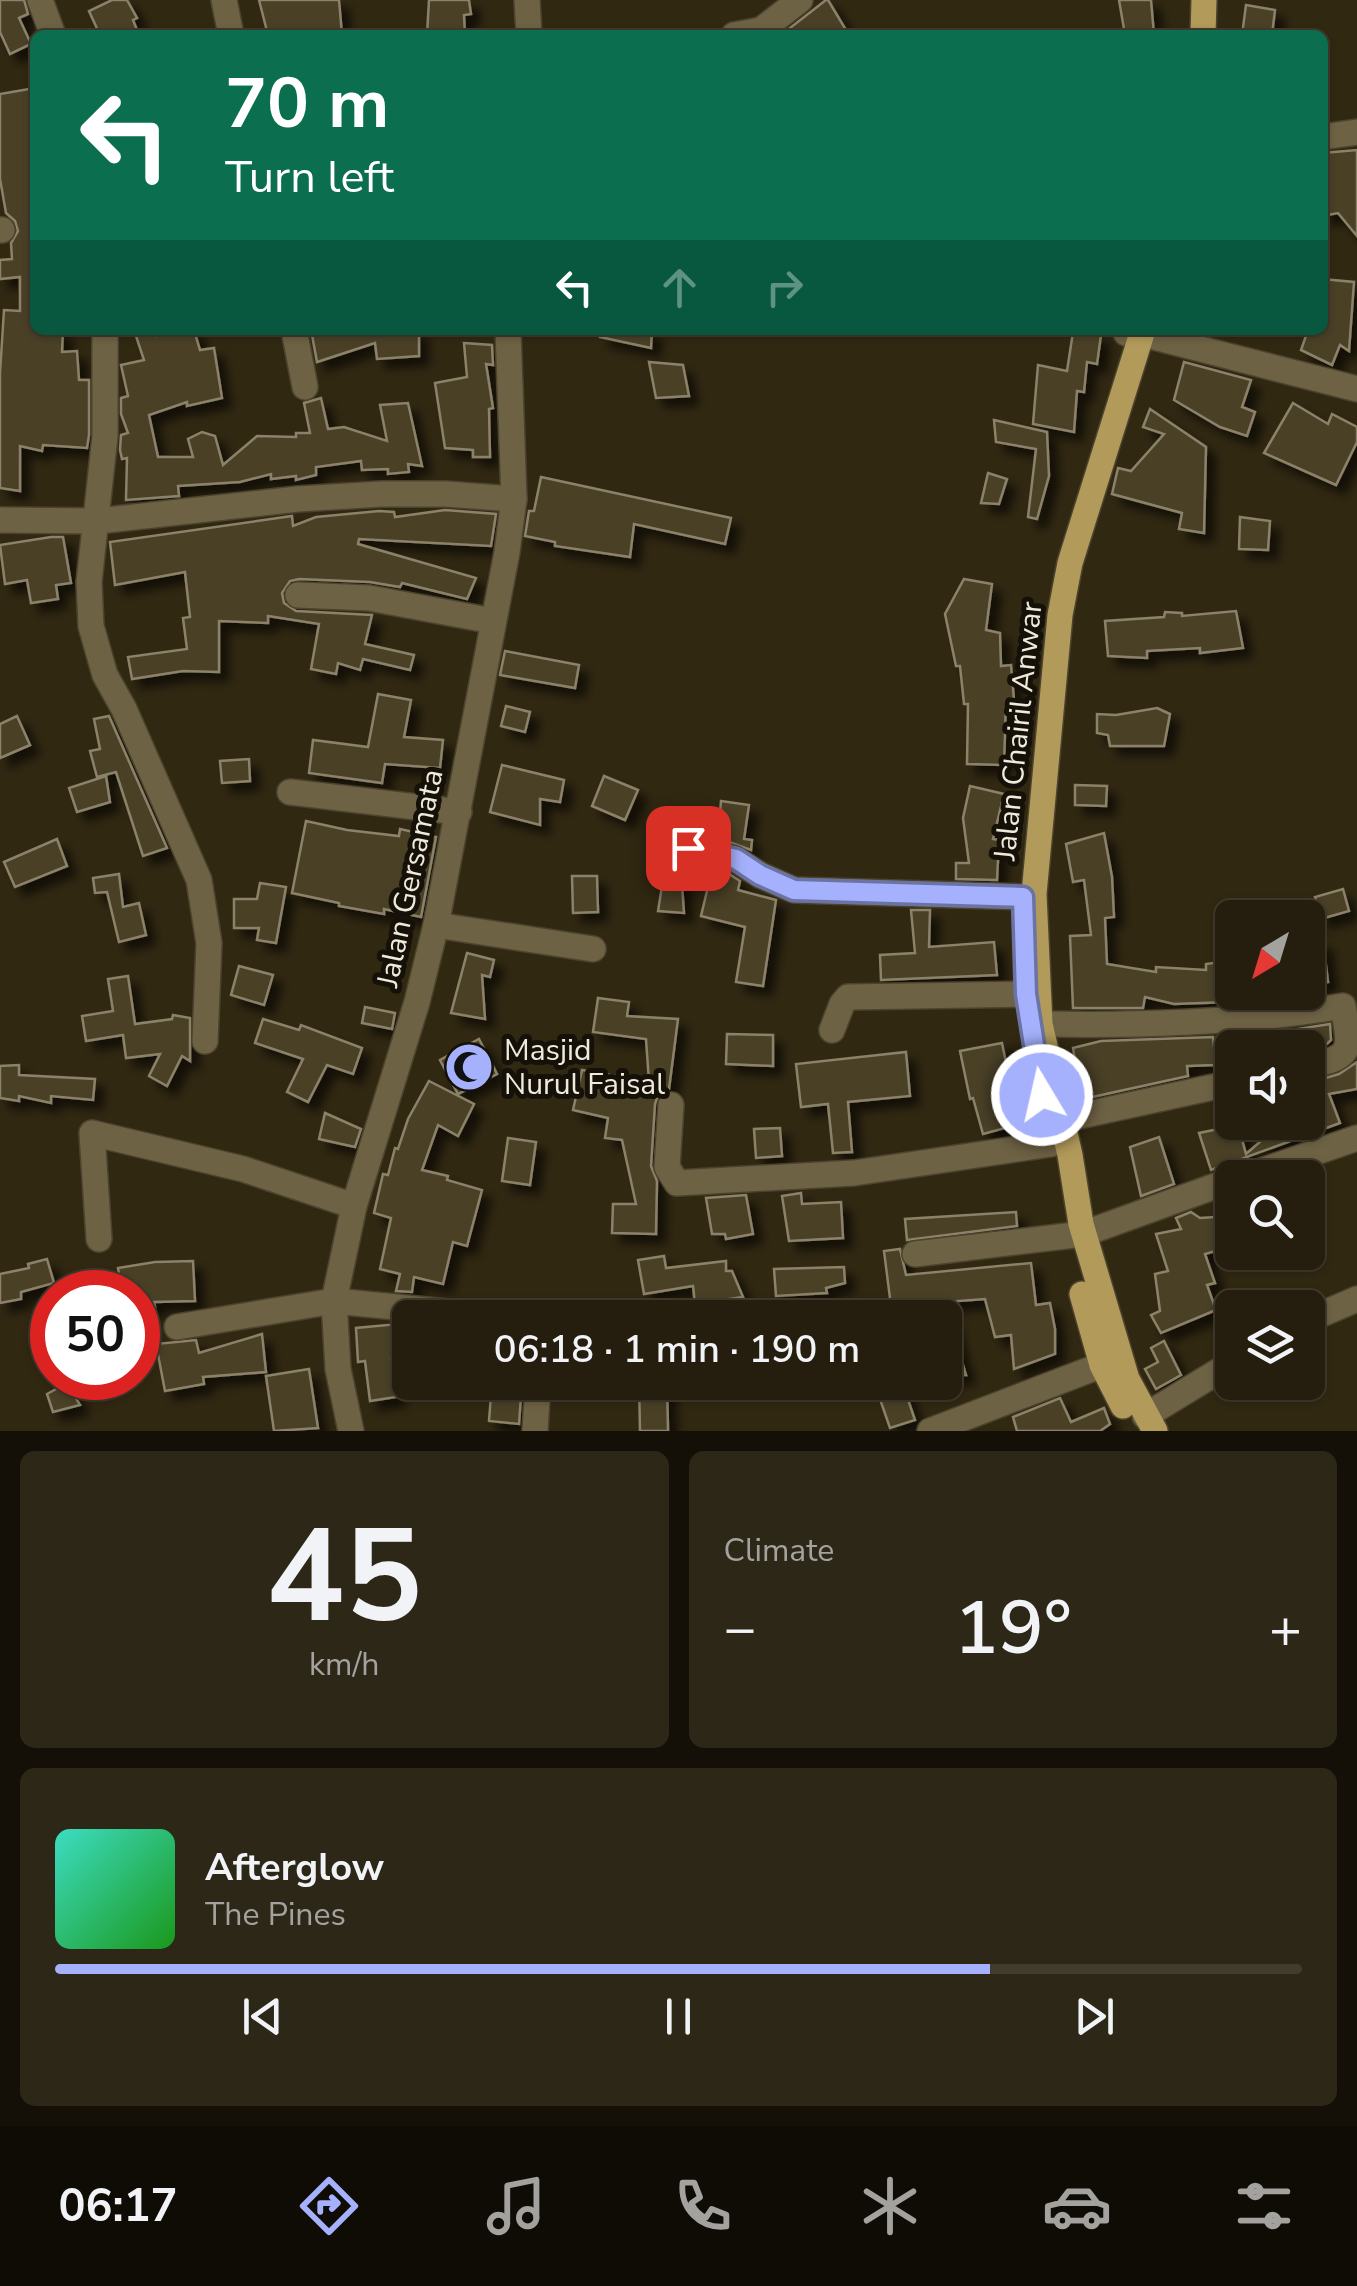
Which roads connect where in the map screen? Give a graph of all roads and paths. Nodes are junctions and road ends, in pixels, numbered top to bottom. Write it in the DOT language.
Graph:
graph roads {
  1 [pos="40,0"];
  2 [pos="224,0"];
  3 [pos="527,0"];
  4 [pos="800,0"];
  5 [pos="1193,0"];
  6 [pos="1204,0"];
  7 [pos="51,30"];
  8 [pos="230,30"];
  9 [pos="529,30"];
  10 [pos="761,30"];
  11 [pos="1192,30"];
  12 [pos="1202,30"];
  13 [pos="1357,132"];
  14 [pos="1328,136"];
  15 [pos="105,335"];
  16 [pos="295,335"];
  17 [pos="508,335"];
  18 [pos="1133,335"];
  19 [pos="1133,335"];
  20 [pos="1146,335"];
  21 [pos="305,387"];
  22 [pos="1357,389"];
  23 [pos="514,499"];
  24 [pos="0,520"];
  25 [pos="98,521"];
  26 [pos="298,595"];
  27 [pos="494,621"];
  28 [pos="290,792"];
  29 [pos="459,812"];
  30 [pos="688,848"];
  31 [pos="1023,897"];
  32 [pos="436,926"];
  33 [pos="593,949"];
  34 [pos="1026,994"];
  35 [pos="1350,1005"];
  36 [pos="1040,1024"];
  37 [pos="832,1030"];
  38 [pos="205,1041"];
  39 [pos="1325,1061"];
  40 [pos="1215,1088"];
  41 [pos="671,1104"];
  42 [pos="1056,1132"];
  43 [pos="1357,1138"];
  44 [pos="1293,1160"];
  45 [pos="1215,1186"];
  46 [pos="354,1206"];
  47 [pos="1076,1235"];
  48 [pos="99,1239"];
  49 [pos="915,1254"];
  50 [pos="1357,1299"];
  51 [pos="334,1301"];
  52 [pos="392,1306"];
  53 [pos="1325,1313"];
  54 [pos="177,1326"];
  55 [pos="1102,1365"];
  56 [pos="1215,1375"];
  57 [pos="537,1400"];
  58 [pos="1146,1426"];
  59 [pos="351,1431"];
  60 [pos="535,1431"];
  61 [pos="930,1431"];
  1 -- 7 [label="street"];
  2 -- 8 [label="street"];
  3 -- 9 [label="street"];
  4 -- 10 [label="street"];
  5 -- 11 [label="main road"];
  6 -- 12 [label="main road"];
  13 -- 14 [label="street"];
  15 -- 25 [label="street"];
  16 -- 21 [label="street"];
  17 -- 23 [label="street, Jalan Gersamata"];
  18 -- 31 [label="main road, Jalan Chairil Anwar"];
  19 -- 36 [label="main road, Jalan Chairil Anwar"];
  20 -- 22 [label="street"];
  23 -- 25 [label="street"];
  23 -- 27 [label="street, Jalan Gersamata"];
  24 -- 25 [label="street"];
  25 -- 38 [label="street"];
  26 -- 27 [label="street"];
  27 -- 29 [label="street, Jalan Gersamata"];
  28 -- 29 [label="street"];
  29 -- 32 [label="street, Jalan Gersamata"];
  30 -- 31 [label="street"];
  31 -- 34 [label="main road, Jalan Chairil Anwar"];
  32 -- 33 [label="street"];
  32 -- 46 [label="street, Jalan Gersamata"];
  34 -- 37 [label="street"];
  34 -- 42 [label="main road, Jalan Chairil Anwar"];
  35 -- 36 [label="street"];
  35 -- 39 [label="street"];
  36 -- 42 [label="main road, Jalan Chairil Anwar"];
  40 -- 42 [label="street"];
  41 -- 42 [label="street"];
  42 -- 47 [label="main road, Jalan Chairil Anwar"];
  43 -- 44 [label="street"];
  45 -- 47 [label="street"];
  46 -- 48 [label="street"];
  46 -- 51 [label="street, Jalan Gersamata"];
  47 -- 49 [label="street"];
  47 -- 55 [label="main road, Jalan Chairil Anwar"];
  47 -- 58 [label="main road, Jalan Chairil Anwar"];
  50 -- 53 [label="street"];
  51 -- 52 [label="street"];
  51 -- 54 [label="street"];
  51 -- 59 [label="street, Jalan Gersamata"];
  55 -- 58 [label="main road, Jalan Chairil Anwar"];
  55 -- 61 [label="street"];
  56 -- 58 [label="street"];
  57 -- 60 [label="street"];
}
